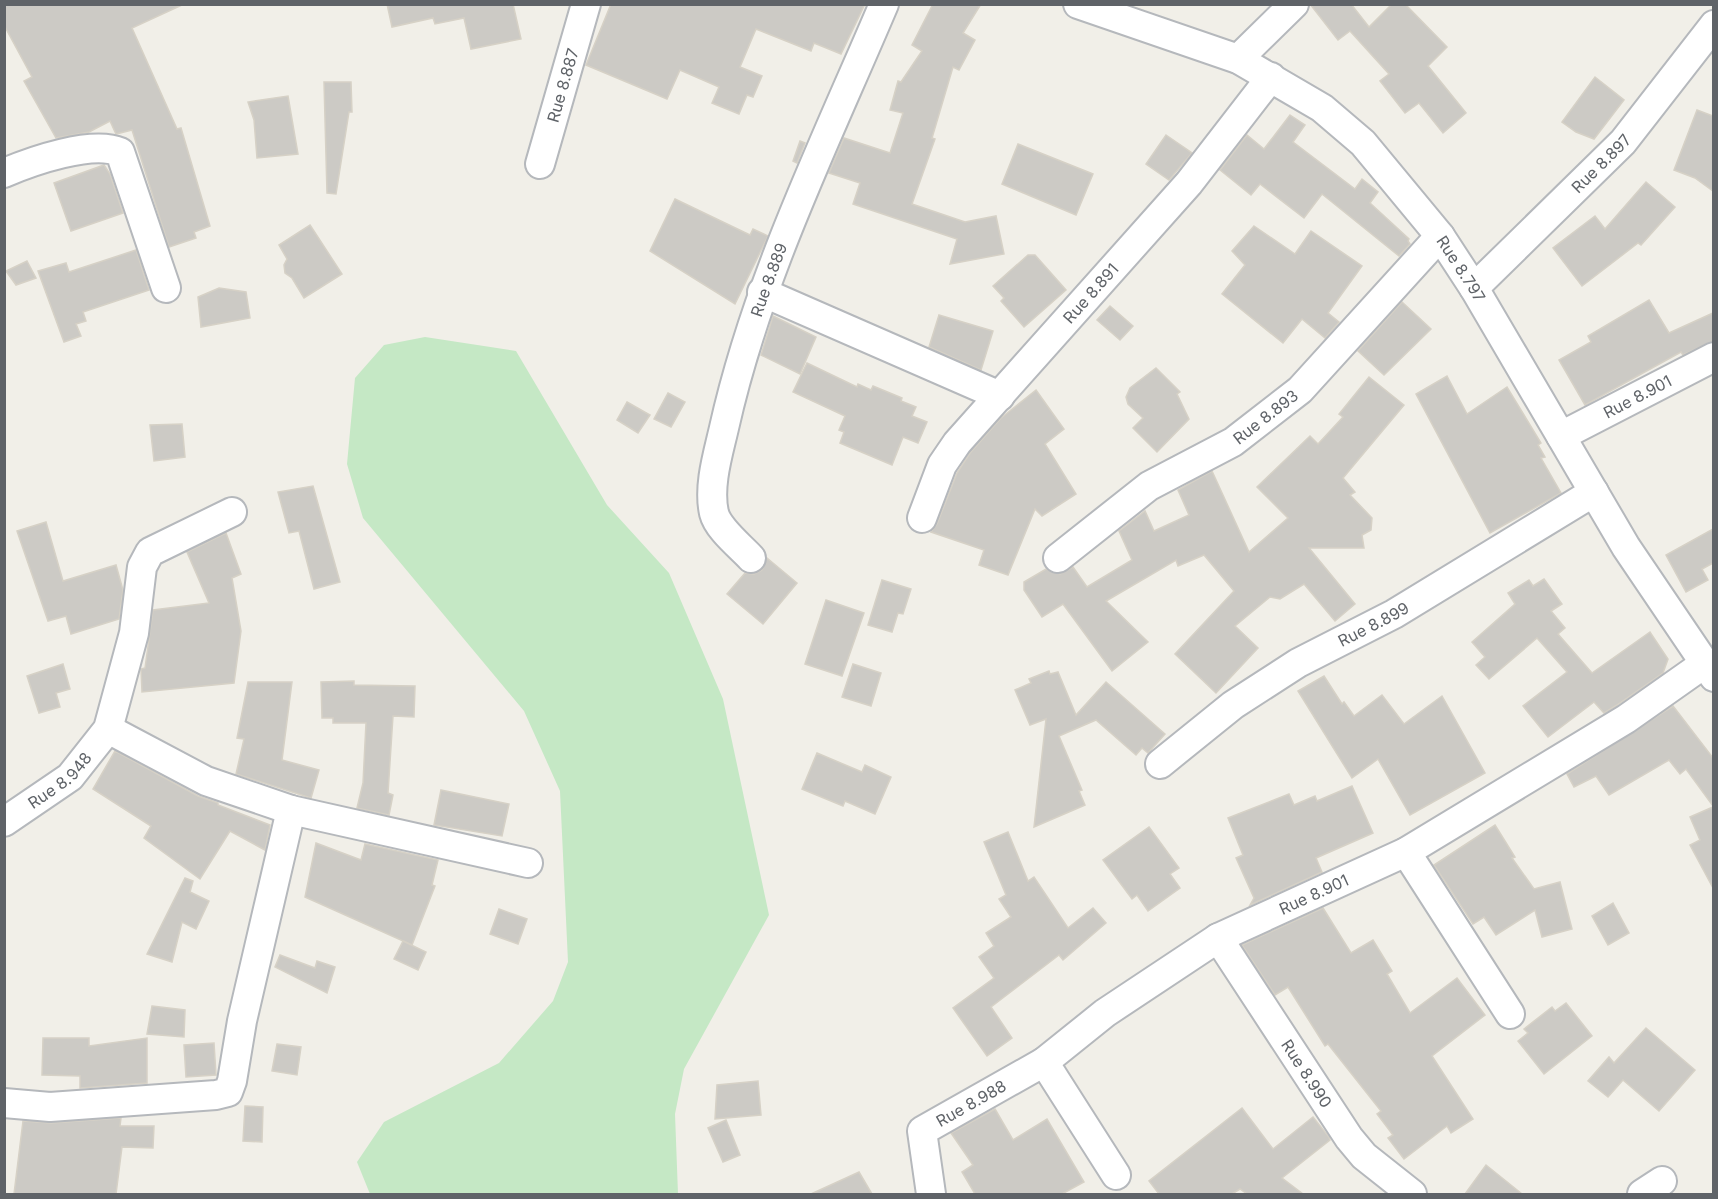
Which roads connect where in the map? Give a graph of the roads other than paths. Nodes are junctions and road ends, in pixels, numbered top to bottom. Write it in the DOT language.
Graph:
graph roads {
  1 [pos="586,4"];
  2 [pos="884,4"];
  3 [pos="1294,4"];
  4 [pos="1095,7"];
  5 [pos="1713,25"];
  6 [pos="1238,59"];
  7 [pos="1271,76"];
  8 [pos="540,164"];
  9 [pos="4,173"];
  10 [pos="1440,236"];
  11 [pos="166,288"];
  12 [pos="1474,288"];
  13 [pos="762,292"];
  14 [pos="1713,357"];
  15 [pos="1000,396"];
  16 [pos="1562,436"];
  17 [pos="1594,492"];
  18 [pos="231,512"];
  19 [pos="922,518"];
  20 [pos="751,558"];
  21 [pos="1058,558"];
  22 [pos="1709,671"];
  23 [pos="108,729"];
  24 [pos="1160,764"];
  25 [pos="291,810"];
  26 [pos="4,822"];
  27 [pos="1406,852"];
  28 [pos="528,863"];
  29 [pos="1218,938"];
  30 [pos="1510,1014"];
  31 [pos="1044,1062"];
  32 [pos="4,1103"];
  33 [pos="1116,1175"];
  34 [pos="931,1194"];
  35 [pos="1412,1194"];
  1 -- 8 [label="street, Rue 8.887"];
  2 -- 13 [label="street, Rue 8.889"];
  3 -- 6 [label="street"];
  4 -- 6 [label="street, Rue 8.797"];
  5 -- 12 [label="street, Rue 8.897"];
  6 -- 7 [label="street, Rue 8.797"];
  7 -- 10 [label="street, Rue 8.797"];
  7 -- 15 [label="street, Rue 8.891"];
  9 -- 11 [label="street"];
  10 -- 12 [label="street, Rue 8.797"];
  10 -- 21 [label="street, Rue 8.893"];
  12 -- 16 [label="street, Rue 8.797"];
  13 -- 15 [label="street"];
  13 -- 20 [label="street, Rue 8.889"];
  14 -- 16 [label="street, Rue 8.901"];
  15 -- 19 [label="street, Rue 8.891"];
  16 -- 17 [label="street, Rue 8.797"];
  17 -- 22 [label="street, Rue 8.797"];
  17 -- 24 [label="street, Rue 8.899"];
  18 -- 23 [label="street"];
  22 -- 27 [label="street, Rue 8.901"];
  23 -- 25 [label="street"];
  23 -- 26 [label="street, Rue 8.948"];
  25 -- 28 [label="street"];
  25 -- 32 [label="street"];
  27 -- 29 [label="street, Rue 8.901"];
  27 -- 30 [label="street"];
  29 -- 31 [label="street, Rue 8.901"];
  29 -- 35 [label="street, Rue 8.990"];
  31 -- 33 [label="street"];
  31 -- 34 [label="street, Rue 8.988"];
}
